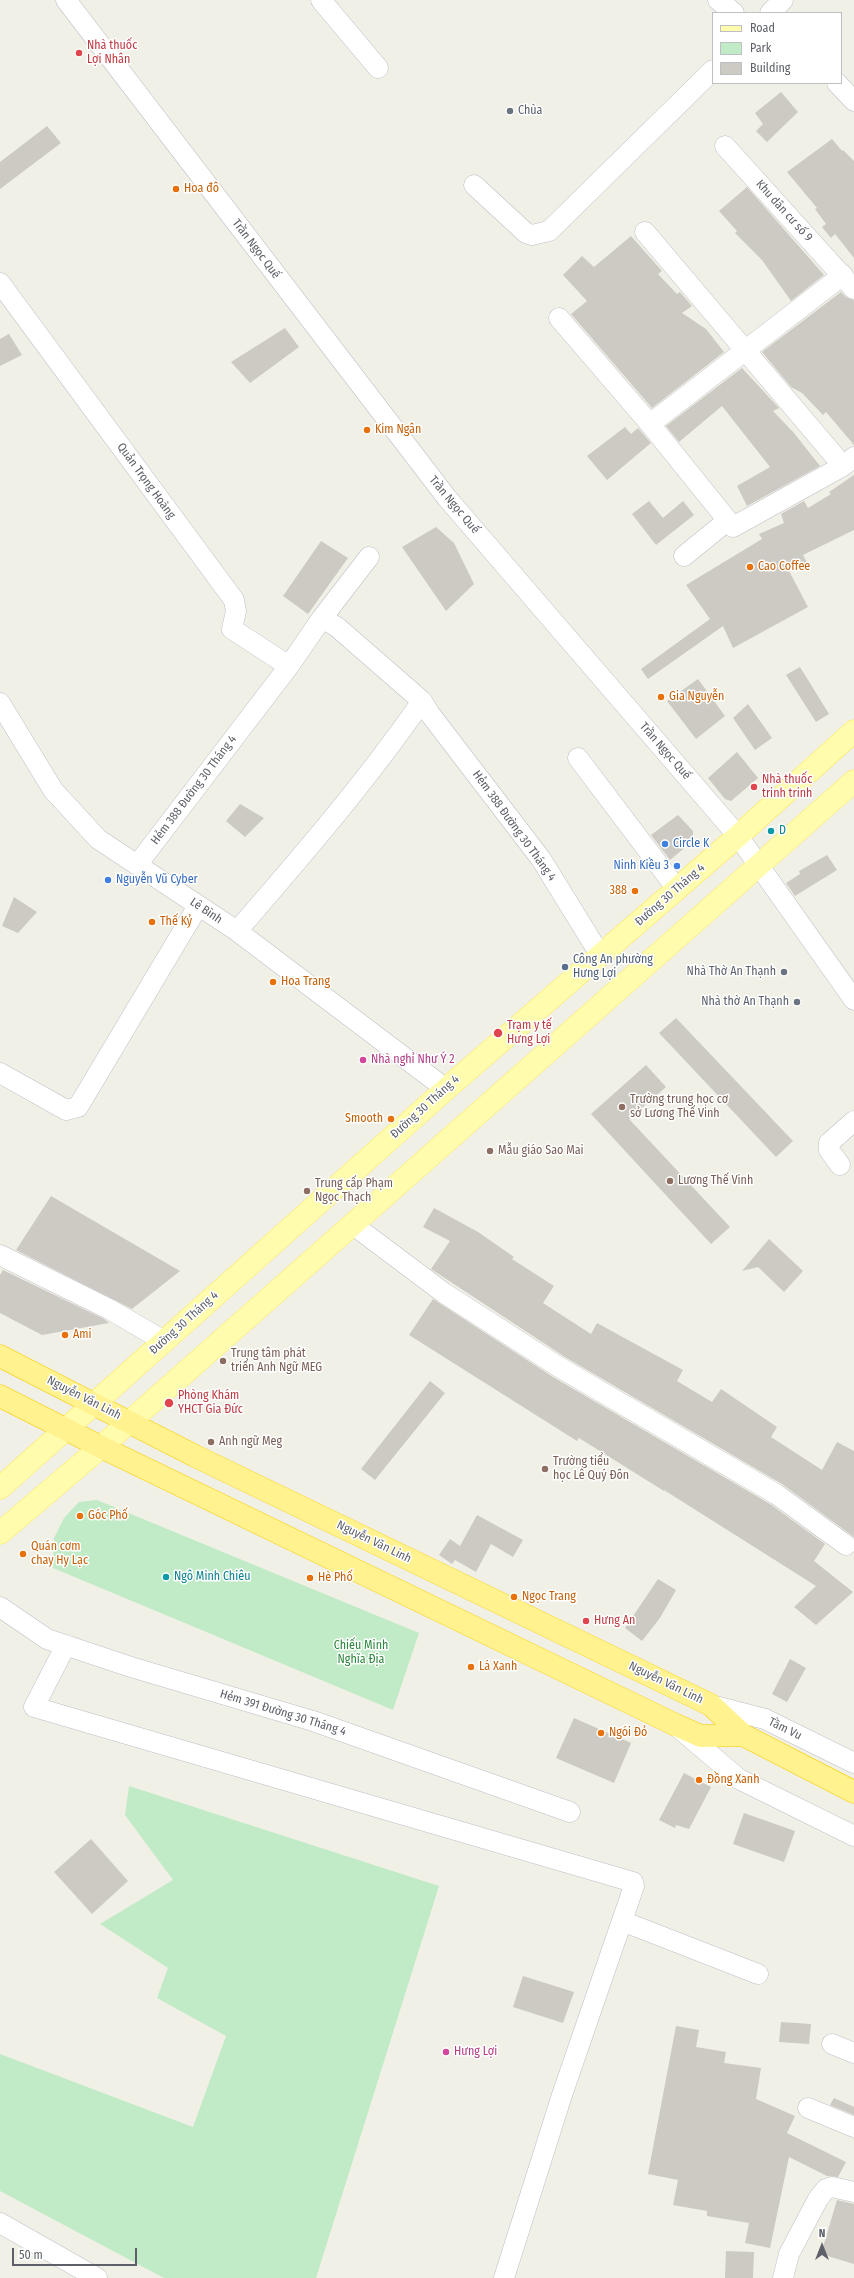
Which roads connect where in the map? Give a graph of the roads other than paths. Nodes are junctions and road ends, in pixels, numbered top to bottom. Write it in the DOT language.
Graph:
graph roads {
  1 [pos="66,0"];
  2 [pos="321,0"];
  3 [pos="718,0"];
  4 [pos="783,0"];
  5 [pos="733,12"];
  6 [pos="771,12"];
  7 [pos="378,68"];
  8 [pos="712,71"];
  9 [pos="838,84"];
  10 [pos="854,101"];
  11 [pos="725,146"];
  12 [pos="474,185"];
  13 [pos="645,232"];
  14 [pos="848,282"];
  15 [pos="0,283"];
  16 [pos="559,318"];
  17 [pos="744,349"];
  18 [pos="650,424"];
  19 [pos="849,462"];
  20 [pos="727,521"];
  21 [pos="684,556"];
  22 [pos="369,557"];
  23 [pos="322,618"];
  24 [pos="290,666"];
  25 [pos="422,701"];
  26 [pos="0,703"];
  27 [pos="854,731"];
  28 [pos="578,758"];
  29 [pos="854,781"];
  30 [pos="738,836"];
  31 [pos="137,865"];
  32 [pos="760,866"];
  33 [pos="677,889"];
  34 [pos="198,906"];
  35 [pos="237,932"];
  36 [pos="603,952"];
  37 [pos="854,1000"];
  38 [pos="0,1073"];
  39 [pos="446,1089"];
  40 [pos="854,1120"];
  41 [pos="840,1165"];
  42 [pos="352,1224"];
  43 [pos="0,1255"];
  44 [pos="164,1342"];
  45 [pos="0,1356"];
  46 [pos="0,1396"];
  47 [pos="95,1403"];
  48 [pos="130,1422"];
  49 [pos="66,1430"];
  50 [pos="101,1447"];
  51 [pos="0,1488"];
  52 [pos="0,1532"];
  53 [pos="846,1545"];
  54 [pos="0,1608"];
  55 [pos="66,1645"];
  56 [pos="711,1705"];
  57 [pos="676,1725"];
  58 [pos="743,1735"];
  59 [pos="854,1763"];
  60 [pos="854,1792"];
  61 [pos="570,1812"];
  62 [pos="854,1836"];
  63 [pos="622,1921"];
  64 [pos="758,1974"];
  65 [pos="832,2044"];
  66 [pos="854,2054"];
  67 [pos="808,2108"];
  68 [pos="854,2127"];
  69 [pos="854,2192"];
  70 [pos="0,2224"];
  71 [pos="97,2278"];
  72 [pos="504,2278"];
  73 [pos="783,2278"];
  1 -- 30 [label="street, Trần Ngọc Quế"];
  2 -- 7 [label="street"];
  3 -- 5 [label="street"];
  4 -- 6 [label="street"];
  8 -- 12 [label="street"];
  9 -- 10 [label="street"];
  11 -- 14 [label="street, Khu dân cư số 9"];
  13 -- 17 [label="street"];
  14 -- 17 [label="street, Khu dân cư số 9"];
  15 -- 24 [label="street, Quản Trọng Hoàng"];
  16 -- 18 [label="street"];
  17 -- 18 [label="street, Khu dân cư số 9"];
  17 -- 19 [label="street"];
  18 -- 20 [label="street"];
  19 -- 20 [label="street"];
  20 -- 21 [label="street"];
  22 -- 23 [label="street, Hẻm 388 Đường 30 Tháng 4"];
  23 -- 24 [label="street, Hẻm 388 Đường 30 Tháng 4"];
  23 -- 25 [label="street, Hẻm 388 Đường 30 Tháng 4"];
  24 -- 31 [label="street, Hẻm 388 Đường 30 Tháng 4"];
  25 -- 35 [label="street"];
  25 -- 36 [label="street, Hẻm 388 Đường 30 Tháng 4"];
  26 -- 31 [label="street, Lê Bình"];
  27 -- 30 [label="main road, Đường 30 Tháng 4"];
  28 -- 33 [label="street"];
  29 -- 32 [label="main road"];
  30 -- 32 [label="street, Trần Ngọc Quế"];
  30 -- 33 [label="main road, Đường 30 Tháng 4"];
  31 -- 34 [label="street, Lê Bình"];
  32 -- 37 [label="street, Trần Ngọc Quế"];
  32 -- 42 [label="main road"];
  33 -- 36 [label="main road, Đường 30 Tháng 4"];
  34 -- 35 [label="street, Lê Bình"];
  34 -- 38 [label="street"];
  35 -- 39 [label="street, Lê Bình"];
  36 -- 39 [label="main road, Đường 30 Tháng 4"];
  39 -- 44 [label="main road, Đường 30 Tháng 4"];
  40 -- 41 [label="street"];
  42 -- 48 [label="main road"];
  42 -- 53 [label="street"];
  43 -- 44 [label="street"];
  44 -- 47 [label="main road, Đường 30 Tháng 4"];
  45 -- 47 [label="highway, Nguyễn Văn Linh"];
  46 -- 49 [label="highway, Nguyễn Văn Linh"];
  47 -- 48 [label="highway, Nguyễn Văn Linh"];
  47 -- 49 [label="main road, Đường 30 Tháng 4"];
  48 -- 50 [label="main road"];
  48 -- 56 [label="highway, Nguyễn Văn Linh"];
  49 -- 50 [label="highway, Nguyễn Văn Linh"];
  49 -- 51 [label="main road, Đường 30 Tháng 4"];
  50 -- 52 [label="main road"];
  50 -- 57 [label="highway, Nguyễn Văn Linh"];
  54 -- 55 [label="street, Hẻm 391 Đường 30 Tháng 4"];
  55 -- 61 [label="street, Hẻm 391 Đường 30 Tháng 4"];
  55 -- 63 [label="street"];
  56 -- 58 [label="highway, Nguyễn Văn Linh"];
  56 -- 59 [label="street, Tầm Vu"];
  57 -- 58 [label="highway, Nguyễn Văn Linh"];
  57 -- 62 [label="street"];
  58 -- 60 [label="highway, Nguyễn Văn Linh"];
  63 -- 64 [label="street"];
  63 -- 72 [label="street"];
  65 -- 66 [label="street"];
  67 -- 68 [label="street"];
  69 -- 73 [label="street"];
  70 -- 71 [label="street"];
}
